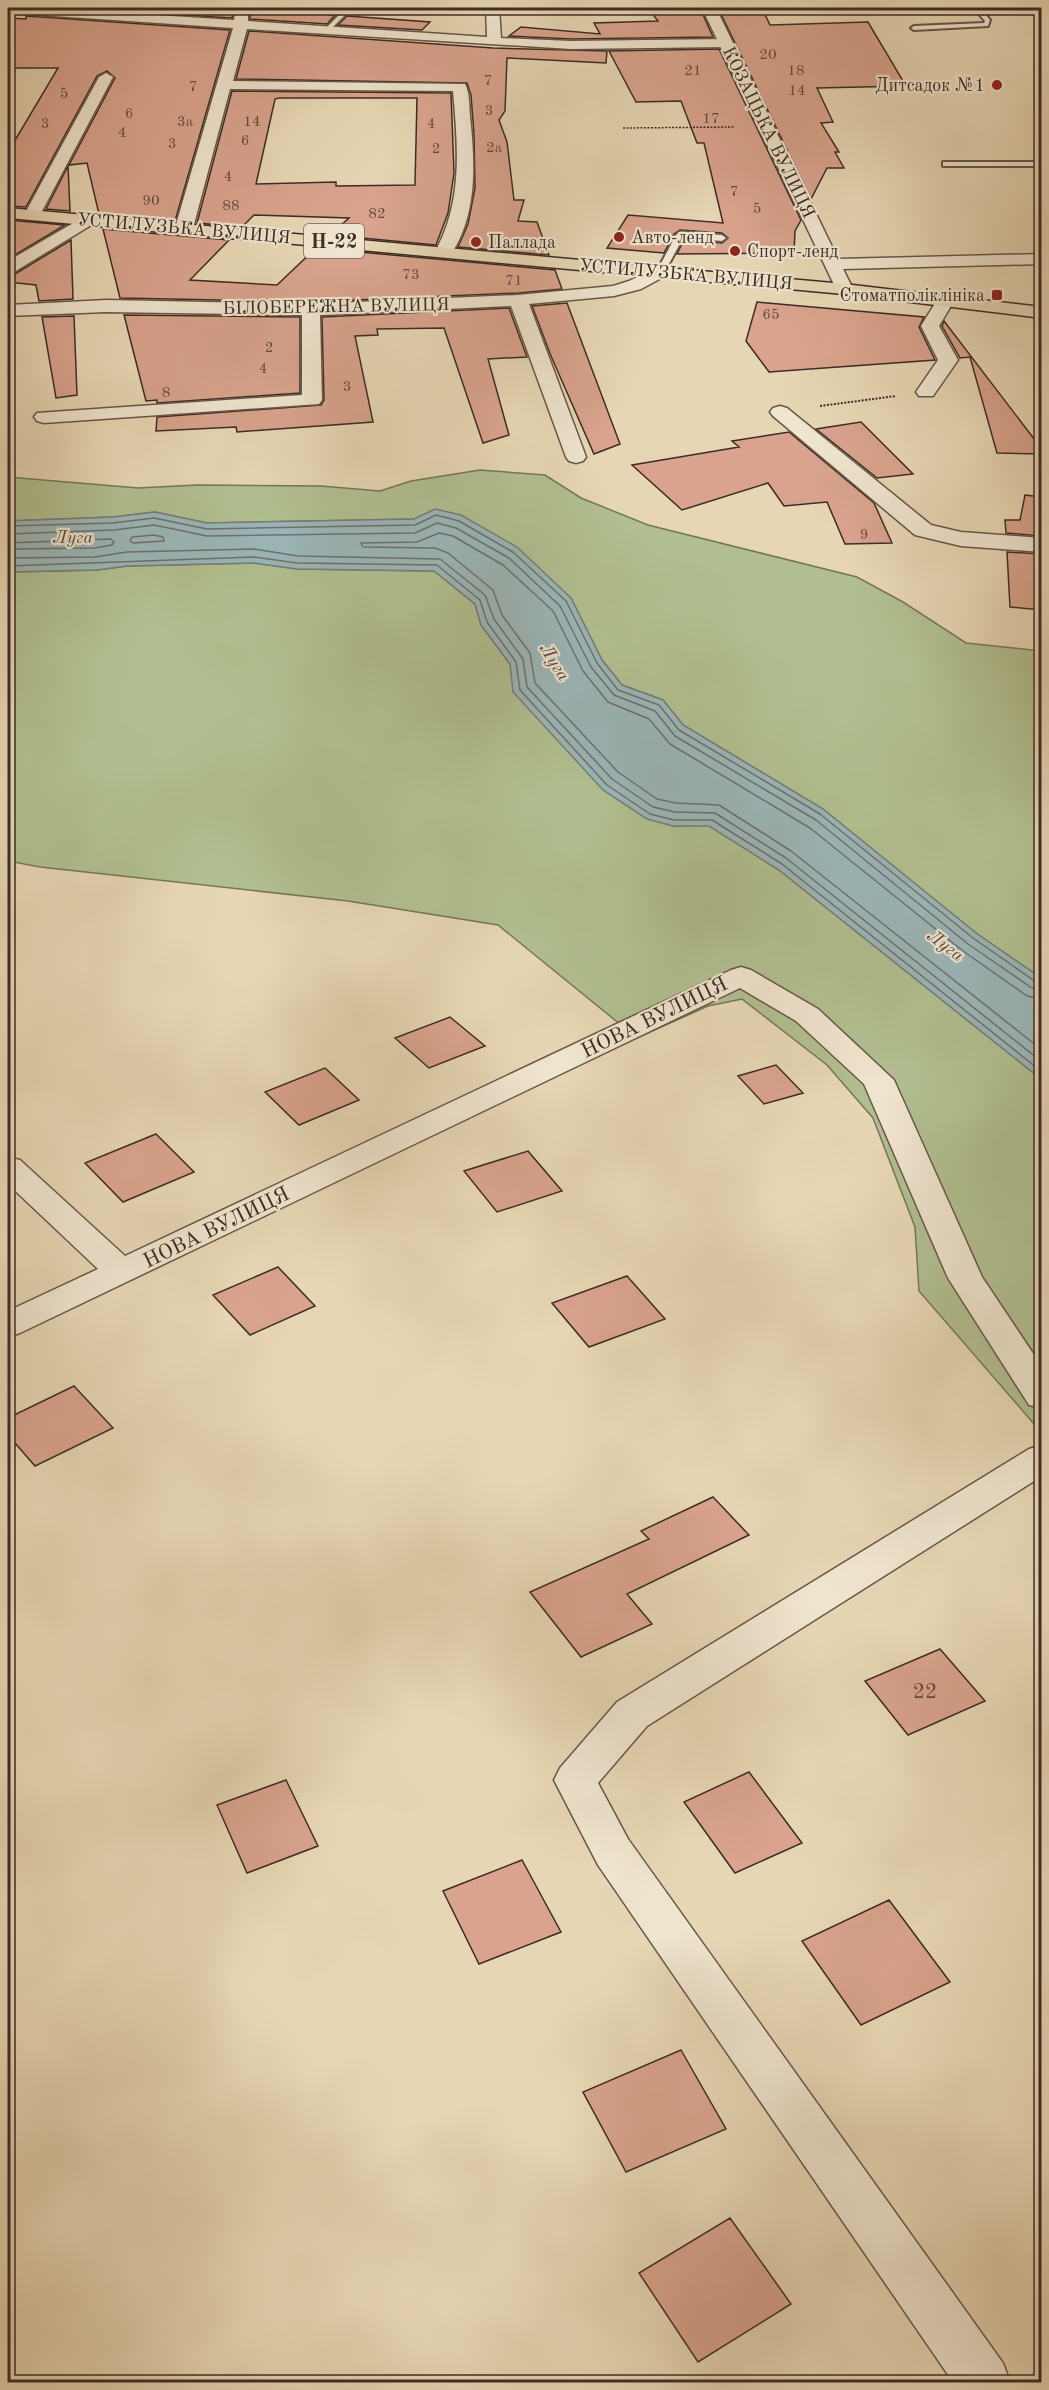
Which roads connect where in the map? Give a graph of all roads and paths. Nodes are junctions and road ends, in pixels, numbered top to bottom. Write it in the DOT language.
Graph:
graph roads {
  1 [pos="243,8"];
  2 [pos="349,8"];
  3 [pos="493,8"];
  4 [pos="709,8"];
  5 [pos="977,8"];
  6 [pos="8,9"];
  7 [pos="241,26"];
  8 [pos="914,28"];
  9 [pos="325,32"];
  10 [pos="494,42"];
  11 [pos="726,43"];
  12 [pos="106,78"];
  13 [pos="223,85"];
  14 [pos="766,127"];
  15 [pos="623,128"];
  16 [pos="946,164"];
  17 [pos="1041,164"];
  18 [pos="8,213"];
  19 [pos="32,215"];
  20 [pos="87,220"];
  21 [pos="184,228"];
  22 [pos="722,238"];
  23 [pos="444,252"];
  24 [pos="1041,259"];
  25 [pos="833,264"];
  26 [pos="8,268"];
  27 [pos="661,272"];
  28 [pos="844,289"];
  29 [pos="518,300"];
  30 [pos="945,301"];
  31 [pos="311,310"];
  32 [pos="8,311"];
  33 [pos="1041,313"];
  34 [pos="926,392"];
  35 [pos="780,411"];
  36 [pos="44,417"];
  37 [pos="576,457"];
  38 [pos="1041,545"];
  39 [pos="8,1167"];
  40 [pos="122,1272"];
  41 [pos="8,1325"];
  42 [pos="1041,1396"];
  43 [pos="1041,1458"];
  44 [pos="984,2382"];
  1 -- 7 [label="street"];
  2 -- 9 [label="lane"];
  3 -- 10 [label="street"];
  4 -- 11 [label="street, КОЗАЦЬКА ВУЛИЦЯ"];
  5 -- 8 [label="lane"];
  6 -- 7 [label="street"];
  7 -- 9 [label="street"];
  7 -- 13 [label="street"];
  9 -- 10 [label="street"];
  10 -- 11 [label="street"];
  11 -- 14 [label="street, КОЗАЦЬКА ВУЛИЦЯ"];
  12 -- 19 [label="street"];
  13 -- 21 [label="street"];
  13 -- 23 [label="street"];
  14 -- 15 [label="path"];
  14 -- 25 [label="street, КОЗАЦЬКА ВУЛИЦЯ"];
  16 -- 17 [label="lane"];
  18 -- 19 [label="main road, УСТИЛУЗЬКА ВУЛИЦЯ / Н-22"];
  19 -- 20 [label="main road, УСТИЛУЗЬКА ВУЛИЦЯ / Н-22"];
  20 -- 21 [label="main road, УСТИЛУЗЬКА ВУЛИЦЯ / Н-22"];
  20 -- 26 [label="street"];
  21 -- 23 [label="main road, УСТИЛУЗЬКА ВУЛИЦЯ / Н-22"];
  22 -- 27 [label="lane"];
  23 -- 27 [label="main road, УСТИЛУЗЬКА ВУЛИЦЯ / Н-22"];
  24 -- 25 [label="street"];
  25 -- 28 [label="street, КОЗАЦЬКА ВУЛИЦЯ"];
  27 -- 28 [label="main road, УСТИЛУЗЬКА ВУЛИЦЯ / Н-22"];
  27 -- 29 [label="street, БІЛОБЕРЕЖНА ВУЛИЦЯ"];
  28 -- 30 [label="main road, УСТИЛУЗЬКА ВУЛИЦЯ / Н-22"];
  29 -- 31 [label="street, БІЛОБЕРЕЖНА ВУЛИЦЯ"];
  29 -- 37 [label="street"];
  30 -- 33 [label="main road, УСТИЛУЗЬКА ВУЛИЦЯ / Н-22"];
  30 -- 34 [label="street"];
  31 -- 32 [label="street, БІЛОБЕРЕЖНА ВУЛИЦЯ"];
  31 -- 36 [label="street"];
  34 -- 35 [label="path"];
  35 -- 38 [label="street"];
  39 -- 40 [label="street, НОВА ВУЛИЦЯ"];
  40 -- 41 [label="street, НОВА ВУЛИЦЯ"];
  40 -- 42 [label="street, НОВА ВУЛИЦЯ"];
  43 -- 44 [label="street"];
}
